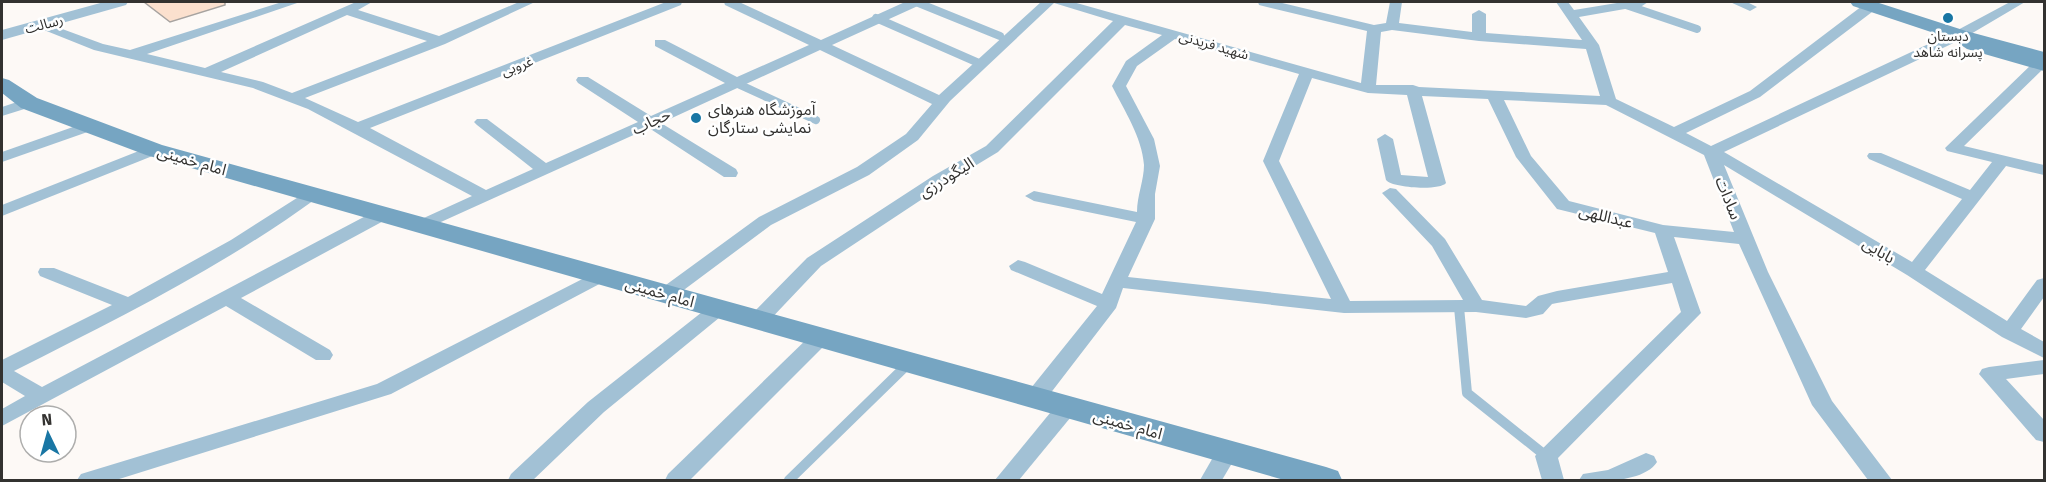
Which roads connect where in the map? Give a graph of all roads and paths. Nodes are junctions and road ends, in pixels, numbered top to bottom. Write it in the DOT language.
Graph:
graph roads {
  1 [pos="110,2"];
  2 [pos="120,2"];
  3 [pos="294,2"];
  4 [pos="366,2"];
  5 [pos="529,2"];
  6 [pos="676,2"];
  7 [pos="730,2"];
  8 [pos="915,2"];
  9 [pos="1048,2"];
  10 [pos="1060,2"];
  11 [pos="1264,2"];
  12 [pos="1396,2"];
  13 [pos="1562,2"];
  14 [pos="1642,2"];
  15 [pos="1736,2"];
  16 [pos="2019,2"];
  17 [pos="1865,4"];
  18 [pos="1626,5"];
  19 [pos="1750,7"];
  20 [pos="344,10"];
  21 [pos="1479,15"];
  22 [pos="1571,15"];
  23 [pos="876,18"];
  24 [pos="1123,19"];
  25 [pos="2,26"];
  26 [pos="40,26"];
  27 [pos="1392,26"];
  28 [pos="1374,29"];
  29 [pos="1697,29"];
  30 [pos="1173,34"];
  31 [pos="2,35"];
  32 [pos="1959,35"];
  33 [pos="1000,36"];
  34 [pos="1479,36"];
  35 [pos="440,41"];
  36 [pos="660,43"];
  37 [pos="821,43"];
  38 [pos="1592,45"];
  39 [pos="129,55"];
  40 [pos="2043,62"];
  41 [pos="981,64"];
  42 [pos="1307,71"];
  43 [pos="206,73"];
  44 [pos="584,80"];
  45 [pos="736,82"];
  46 [pos="2,84"];
  47 [pos="1368,89"];
  48 [pos="1413,89"];
  49 [pos="1493,94"];
  50 [pos="291,98"];
  51 [pos="1609,101"];
  52 [pos="941,102"];
  53 [pos="29,103"];
  54 [pos="2,112"];
  55 [pos="816,120"];
  56 [pos="652,121"];
  57 [pos="482,122"];
  58 [pos="90,126"];
  59 [pos="357,128"];
  60 [pos="1676,132"];
  61 [pos="1385,139"];
  62 [pos="154,150"];
  63 [pos="1711,152"];
  64 [pos="1875,156"];
  65 [pos="2,157"];
  66 [pos="2002,160"];
  67 [pos="545,170"];
  68 [pos="2044,170"];
  69 [pos="730,172"];
  70 [pos="1390,193"];
  71 [pos="311,194"];
  72 [pos="1034,195"];
  73 [pos="486,197"];
  74 [pos="1973,197"];
  75 [pos="2,211"];
  76 [pos="383,214"];
  77 [pos="1146,219"];
  78 [pos="421,226"];
  79 [pos="1663,230"];
  80 [pos="1745,239"];
  81 [pos="1018,266"];
  82 [pos="1914,271"];
  83 [pos="47,272"];
  84 [pos="600,276"];
  85 [pos="1679,276"];
  86 [pos="1116,281"];
  87 [pos="2044,284"];
  88 [pos="666,294"];
  89 [pos="226,298"];
  90 [pos="129,304"];
  91 [pos="1109,304"];
  92 [pos="1467,306"];
  93 [pos="1344,308"];
  94 [pos="718,309"];
  95 [pos="758,320"];
  96 [pos="2009,332"];
  97 [pos="820,338"];
  98 [pos="2044,351"];
  99 [pos="323,355"];
  100 [pos="909,363"];
  101 [pos="2044,367"];
  102 [pos="2,368"];
  103 [pos="2,373"];
  104 [pos="42,397"];
  105 [pos="1035,398"];
  106 [pos="1067,407"];
  107 [pos="2,418"];
  108 [pos="2044,434"];
  109 [pos="1227,453"];
  110 [pos="1546,456"];
  111 [pos="1646,462"];
  112 [pos="89,480"];
  113 [pos="519,480"];
  114 [pos="676,480"];
  115 [pos="789,480"];
  116 [pos="1006,480"];
  117 [pos="1211,480"];
  118 [pos="1326,480"];
  119 [pos="1553,480"];
  120 [pos="1591,480"];
  121 [pos="1881,480"];
  1 -- 25 [label="street"];
  2 -- 26 [label="street, رسالت"];
  3 -- 39 [label="street"];
  4 -- 20 [label="street"];
  5 -- 35 [label="street"];
  6 -- 59 [label="street, غروبی"];
  7 -- 37 [label="street"];
  8 -- 23 [label="street, حجاب"];
  8 -- 33 [label="lane"];
  9 -- 41 [label="street"];
  10 -- 24 [label="street, شهید فریدنی"];
  11 -- 28 [label="street"];
  12 -- 27 [label="street"];
  13 -- 22 [label="street"];
  14 -- 18 [label="street"];
  15 -- 19 [label="street"];
  16 -- 32 [label="street"];
  17 -- 32 [label="main road"];
  17 -- 60 [label="street"];
  18 -- 22 [label="street"];
  18 -- 29 [label="lane"];
  20 -- 35 [label="street"];
  20 -- 43 [label="street"];
  21 -- 34 [label="street"];
  22 -- 38 [label="street"];
  23 -- 37 [label="street, حجاب"];
  23 -- 41 [label="lane"];
  24 -- 30 [label="street, شهید فریدنی"];
  24 -- 95 [label="street, الیگودرزی"];
  26 -- 31 [label="street, رسالت"];
  26 -- 39 [label="street"];
  27 -- 28 [label="street"];
  27 -- 34 [label="street"];
  28 -- 47 [label="street"];
  30 -- 42 [label="street, شهید فریدنی"];
  30 -- 77 [label="street"];
  32 -- 40 [label="main road"];
  32 -- 63 [label="street"];
  34 -- 38 [label="street"];
  35 -- 50 [label="street"];
  36 -- 45 [label="street"];
  37 -- 45 [label="street, حجاب"];
  37 -- 52 [label="street"];
  38 -- 51 [label="street"];
  39 -- 43 [label="street"];
  40 -- 66 [label="street"];
  41 -- 52 [label="street"];
  42 -- 47 [label="street, شهید فریدنی"];
  42 -- 93 [label="street"];
  43 -- 50 [label="street"];
  44 -- 56 [label="street"];
  45 -- 55 [label="lane"];
  45 -- 56 [label="street, حجاب"];
  46 -- 53 [label="main road, امام خمینی"];
  47 -- 48 [label="street, شهید فریدنی"];
  48 -- 49 [label="street, شهید فریدنی"];
  48 -- 61 [label="street"];
  49 -- 51 [label="street, شهید فریدنی"];
  49 -- 79 [label="street, عبداللهی"];
  50 -- 59 [label="street"];
  51 -- 60 [label="street, بابایی"];
  52 -- 88 [label="street"];
  53 -- 54 [label="street"];
  53 -- 58 [label="main road, امام خمینی"];
  56 -- 67 [label="street, حجاب"];
  56 -- 69 [label="street"];
  57 -- 67 [label="street"];
  58 -- 62 [label="main road, امام خمینی"];
  58 -- 65 [label="street"];
  59 -- 73 [label="street"];
  60 -- 63 [label="street, بابایی"];
  62 -- 71 [label="main road, امام خمینی"];
  62 -- 75 [label="street"];
  63 -- 80 [label="street, سادات"];
  63 -- 82 [label="street, بابایی"];
  64 -- 74 [label="street"];
  66 -- 68 [label="street"];
  66 -- 74 [label="street"];
  67 -- 73 [label="street, حجاب"];
  70 -- 92 [label="street"];
  71 -- 76 [label="main road, امام خمینی"];
  71 -- 90 [label="street"];
  72 -- 77 [label="street"];
  73 -- 78 [label="street, حجاب"];
  74 -- 82 [label="street"];
  76 -- 78 [label="main road, امام خمینی"];
  76 -- 89 [label="street"];
  77 -- 86 [label="street"];
  78 -- 84 [label="main road, امام خمینی"];
  79 -- 80 [label="street, عبداللهی"];
  79 -- 85 [label="street"];
  80 -- 121 [label="street, سادات"];
  81 -- 91 [label="street"];
  82 -- 96 [label="street, بابایی"];
  83 -- 90 [label="street"];
  84 -- 88 [label="main road, امام خمینی"];
  84 -- 112 [label="street"];
  85 -- 92 [label="street"];
  85 -- 110 [label="street"];
  86 -- 91 [label="street"];
  86 -- 93 [label="street"];
  87 -- 96 [label="street"];
  88 -- 94 [label="main road, امام خمینی"];
  89 -- 99 [label="street"];
  89 -- 104 [label="street"];
  90 -- 102 [label="street"];
  91 -- 105 [label="street"];
  92 -- 93 [label="street"];
  92 -- 110 [label="lane"];
  94 -- 95 [label="main road, امام خمینی"];
  94 -- 113 [label="street"];
  95 -- 97 [label="main road, امام خمینی"];
  96 -- 98 [label="street, بابایی"];
  97 -- 100 [label="main road, امام خمینی"];
  97 -- 114 [label="street"];
  100 -- 105 [label="main road, امام خمینی"];
  100 -- 115 [label="lane"];
  101 -- 108 [label="street"];
  103 -- 104 [label="street"];
  104 -- 107 [label="street"];
  105 -- 106 [label="main road, امام خمینی"];
  106 -- 109 [label="main road, امام خمینی"];
  106 -- 116 [label="street"];
  109 -- 117 [label="street"];
  109 -- 118 [label="main road, امام خمینی"];
  110 -- 119 [label="street"];
  111 -- 120 [label="street"];
}
